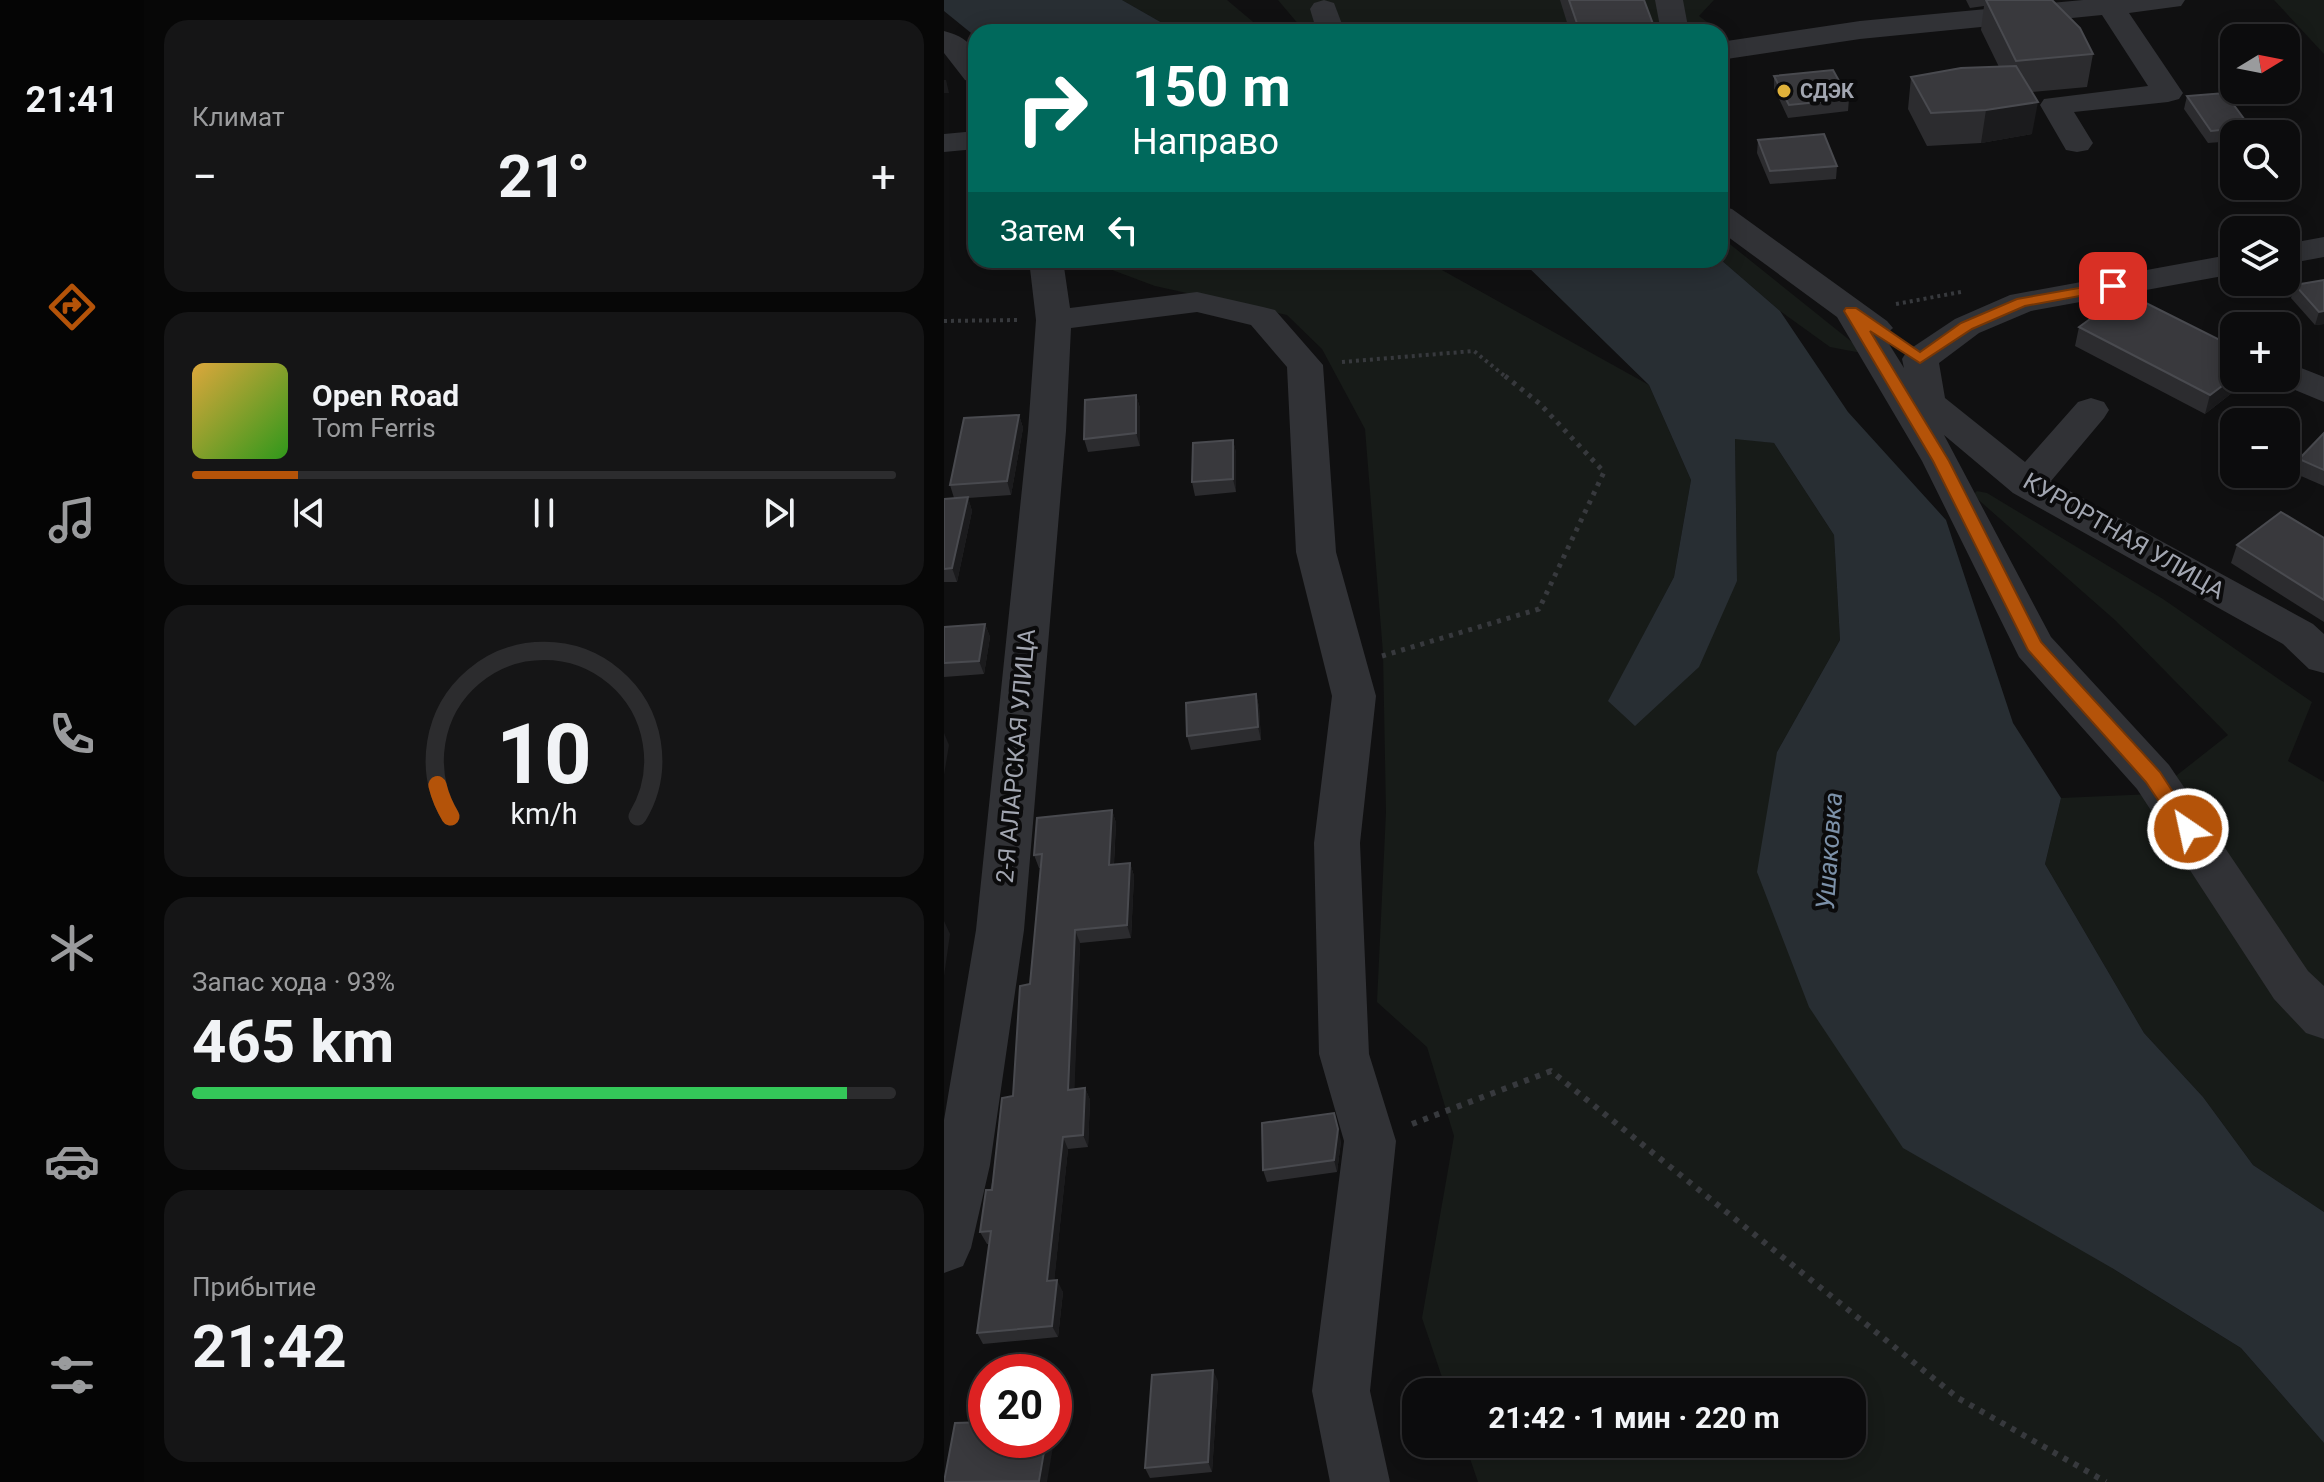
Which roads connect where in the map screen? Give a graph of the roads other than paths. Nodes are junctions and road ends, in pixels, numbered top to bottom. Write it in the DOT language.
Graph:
graph roads {
  1 [pos="1669,0"];
  2 [pos="2171,0"];
  3 [pos="2110,6"];
  4 [pos="1674,24"];
  5 [pos="944,40"];
  6 [pos="1728,50"];
  7 [pos="968,62"];
  8 [pos="968,141"];
  9 [pos="944,143"];
  10 [pos="2077,143"];
  11 [pos="1728,222"];
  12 [pos="2324,247"];
  13 [pos="2300,251"];
  14 [pos="2220,267"];
  15 [pos="1047,268"];
  16 [pos="1851,311"];
  17 [pos="1054,320"];
  18 [pos="1920,359"];
  19 [pos="2300,380"];
  20 [pos="2324,391"];
  21 [pos="2091,410"];
  22 [pos="2027,484"];
  23 [pos="2324,658"];
  24 [pos="2324,1018"];
  25 [pos="944,1248"];
  26 [pos="1360,1482"];
  1 -- 4 [label="street"];
  2 -- 3 [label="street"];
  3 -- 6 [label="street"];
  3 -- 10 [label="street"];
  5 -- 7 [label="street"];
  8 -- 9 [label="street"];
  11 -- 16 [label="street"];
  12 -- 13 [label="street"];
  14 -- 18 [label="street"];
  15 -- 17 [label="street, 2-Я АЛАРСКАЯ УЛИЦА"];
  16 -- 18 [label="street"];
  16 -- 24 [label="street"];
  17 -- 25 [label="street, 2-Я АЛАРСКАЯ УЛИЦА"];
  17 -- 26 [label="street"];
  18 -- 22 [label="street, КУРОРТНАЯ УЛИЦА"];
  19 -- 20 [label="street"];
  21 -- 22 [label="street"];
  22 -- 23 [label="street, КУРОРТНАЯ УЛИЦА"];
}
